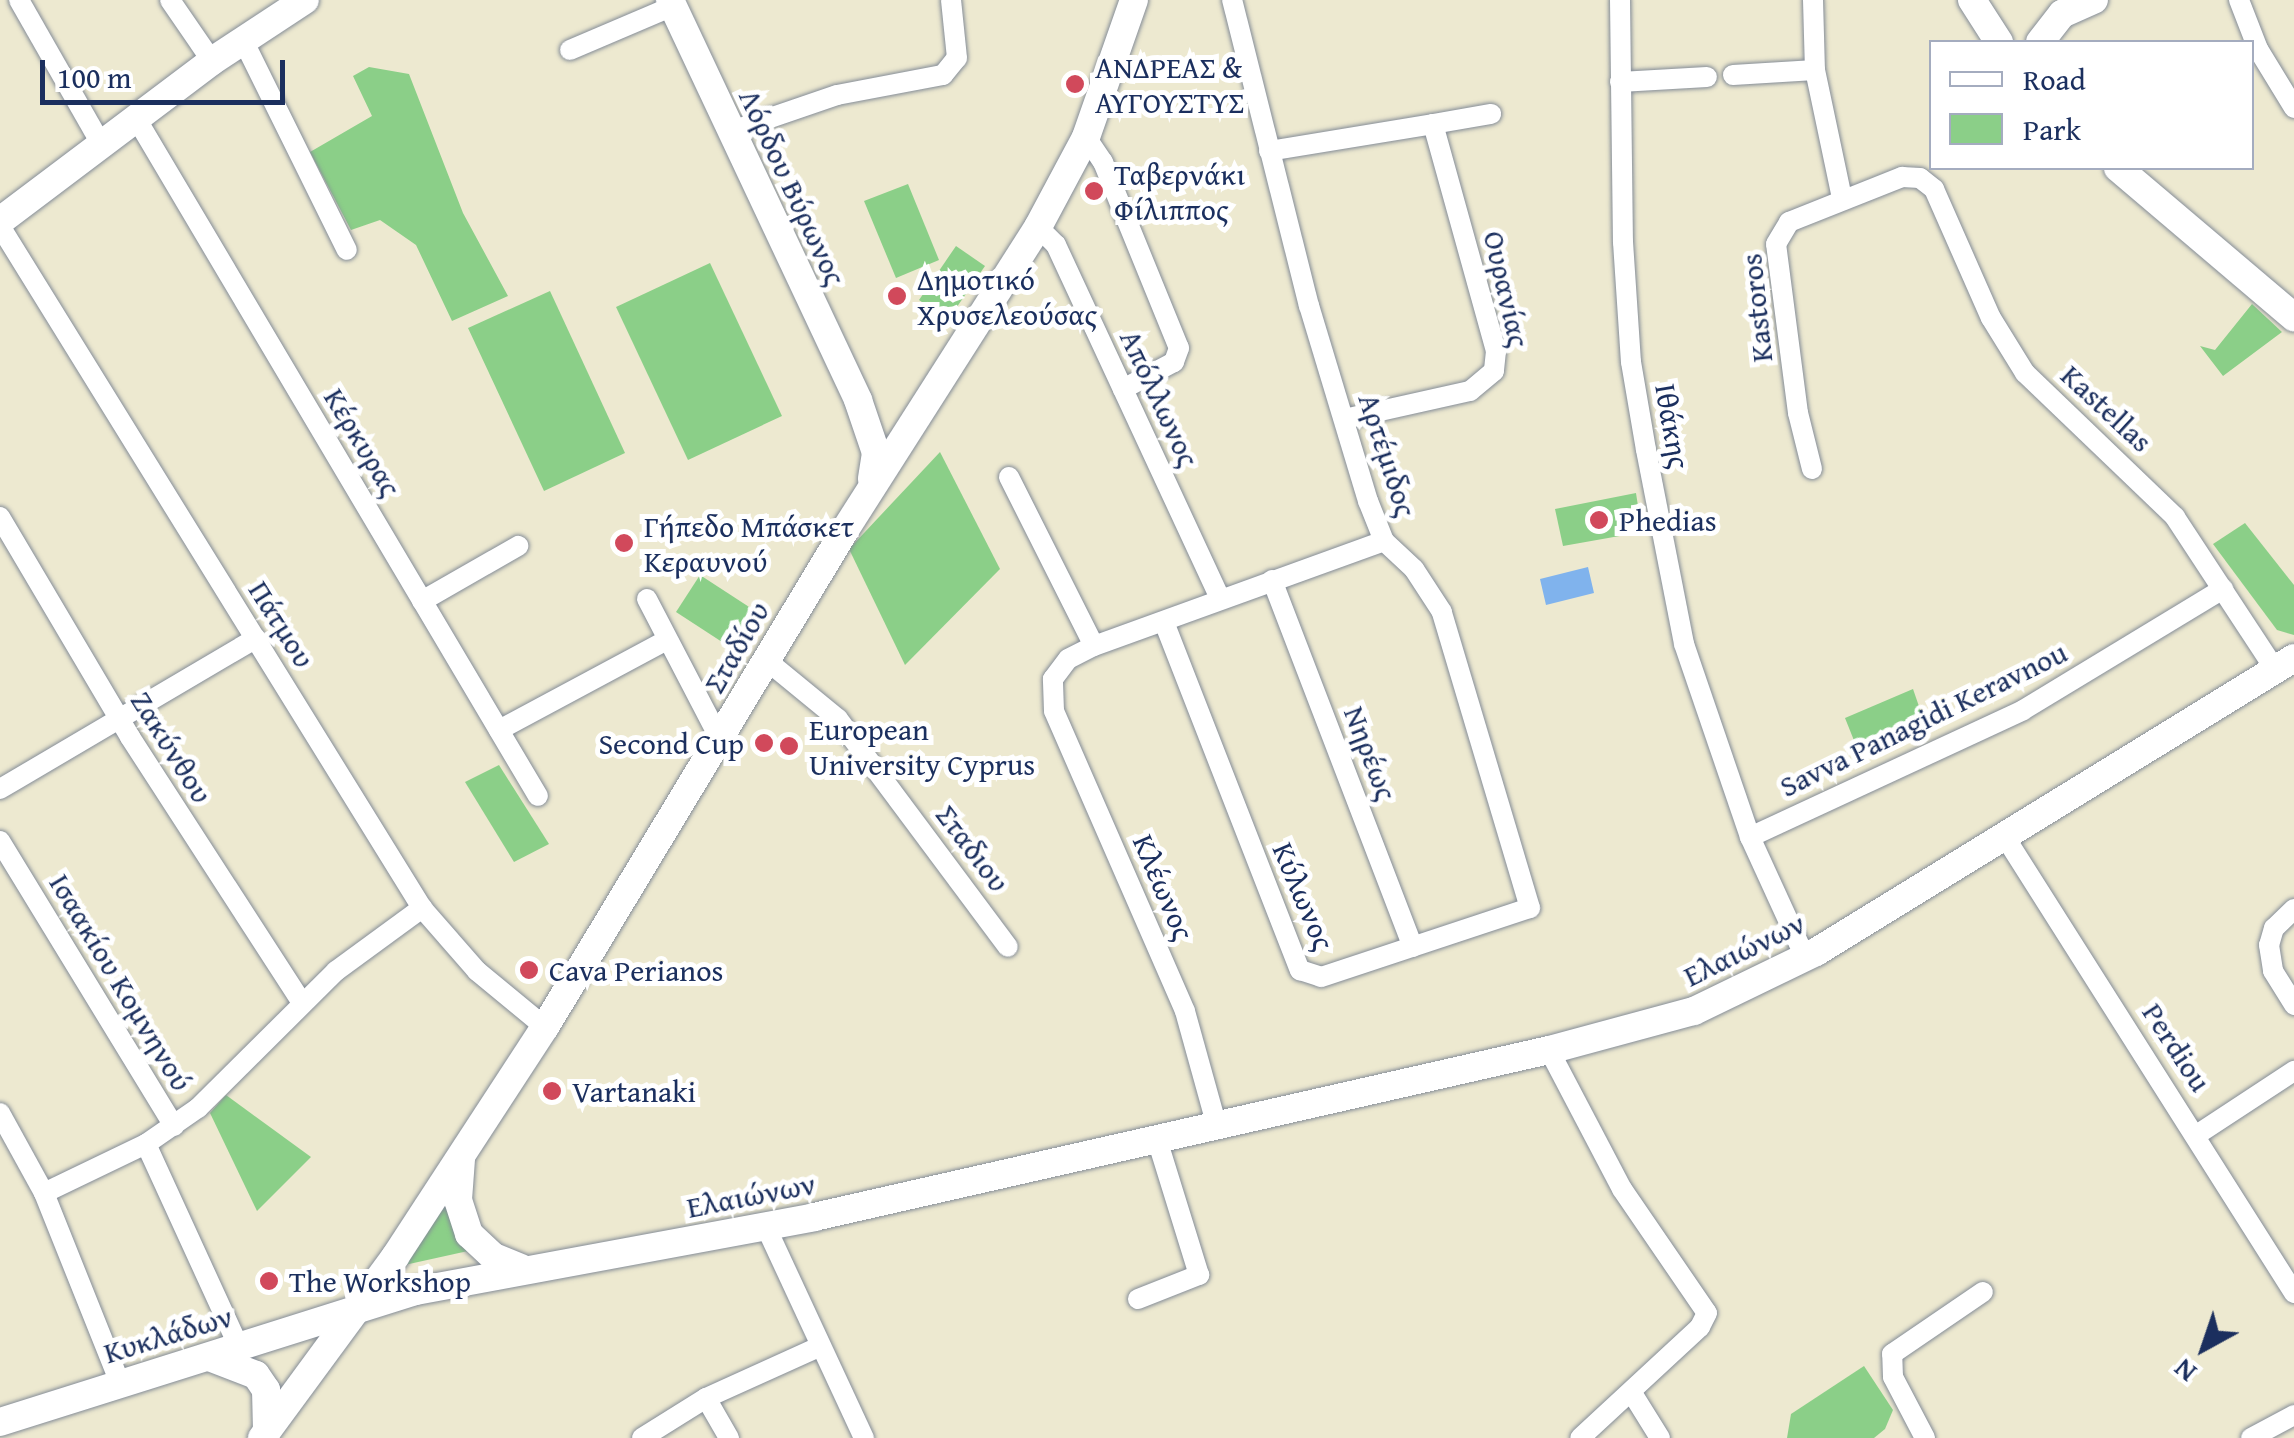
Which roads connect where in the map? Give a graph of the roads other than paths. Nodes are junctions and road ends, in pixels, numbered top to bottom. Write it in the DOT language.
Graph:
graph roads {
  1 [pos="19,0"];
  2 [pos="170,0"];
  3 [pos="951,0"];
  4 [pos="1134,0"];
  5 [pos="1232,0"];
  6 [pos="1620,0"];
  7 [pos="1813,0"];
  8 [pos="1972,0"];
  9 [pos="2094,0"];
  10 [pos="2239,0"];
  11 [pos="672,3"];
  12 [pos="291,4"];
  13 [pos="243,40"];
  14 [pos="1998,40"];
  15 [pos="2042,40"];
  16 [pos="570,50"];
  17 [pos="212,61"];
  18 [pos="1814,70"];
  19 [pos="1733,75"];
  20 [pos="1707,77"];
  21 [pos="1620,82"];
  22 [pos="2294,108"];
  23 [pos="1491,114"];
  24 [pos="136,118"];
  25 [pos="1433,124"];
  26 [pos="732,131"];
  27 [pos="1086,137"];
  28 [pos="101,144"];
  29 [pos="1269,151"];
  30 [pos="2120,170"];
  31 [pos="1920,178"];
  32 [pos="1842,198"];
  33 [pos="0,223"];
  34 [pos="1038,227"];
  35 [pos="347,250"];
  36 [pos="2294,317"];
  37 [pos="1122,389"];
  38 [pos="858,400"];
  39 [pos="925,400"];
  40 [pos="1345,419"];
  41 [pos="1812,469"];
  42 [pos="1010,477"];
  43 [pos="866,494"];
  44 [pos="0,518"];
  45 [pos="1384,541"];
  46 [pos="518,546"];
  47 [pos="1272,580"];
  48 [pos="2223,589"];
  49 [pos="647,599"];
  50 [pos="1220,599"];
  51 [pos="422,601"];
  52 [pos="1164,622"];
  53 [pos="256,638"];
  54 [pos="667,640"];
  55 [pos="1094,646"];
  56 [pos="765,659"];
  57 [pos="2285,665"];
  58 [pos="120,722"];
  59 [pos="499,730"];
  60 [pos="720,739"];
  61 [pos="0,789"];
  62 [pos="538,796"];
  63 [pos="1750,837"];
  64 [pos="2006,837"];
  65 [pos="0,841"];
  66 [pos="422,908"];
  67 [pos="1530,908"];
  68 [pos="2294,909"];
  69 [pos="1008,946"];
  70 [pos="1413,946"];
  71 [pos="1804,958"];
  72 [pos="302,1003"];
  73 [pos="2294,1005"];
  74 [pos="545,1027"];
  75 [pos="1549,1050"];
  76 [pos="2294,1070"];
  77 [pos="1216,1123"];
  78 [pos="3,1125"];
  79 [pos="174,1126"];
  80 [pos="2198,1134"];
  81 [pos="1156,1136"];
  82 [pos="146,1144"];
  83 [pos="461,1158"];
  84 [pos="44,1194"];
  85 [pos="766,1227"];
  86 [pos="521,1268"];
  87 [pos="1983,1292"];
  88 [pos="2294,1293"];
  89 [pos="1138,1299"];
  90 [pos="356,1308"];
  91 [pos="819,1346"];
  92 [pos="239,1347"];
  93 [pos="209,1357"];
  94 [pos="120,1383"];
  95 [pos="1632,1392"];
  96 [pos="706,1398"];
  97 [pos="2294,1414"];
  98 [pos="0,1422"];
  99 [pos="265,1434"];
  100 [pos="1915,1435"];
  101 [pos="642,1438"];
  102 [pos="729,1438"];
  103 [pos="864,1438"];
  104 [pos="1580,1438"];
  105 [pos="1660,1438"];
  106 [pos="2251,1438"];
  1 -- 28 [label="street"];
  2 -- 17 [label="street"];
  3 -- 26 [label="street"];
  4 -- 27 [label="main road, Σταδίου"];
  5 -- 29 [label="street, Αρτέμιδος"];
  6 -- 21 [label="street, Ιθάκης"];
  7 -- 18 [label="street"];
  8 -- 14 [label="main road"];
  9 -- 15 [label="main road"];
  10 -- 22 [label="street"];
  11 -- 16 [label="street"];
  11 -- 26 [label="main road, Λόρδου Βύρωνος"];
  12 -- 13 [label="main road"];
  13 -- 17 [label="main road"];
  13 -- 35 [label="street"];
  17 -- 24 [label="main road"];
  18 -- 19 [label="street"];
  18 -- 32 [label="street"];
  20 -- 21 [label="street"];
  21 -- 63 [label="street, Ιθάκης"];
  23 -- 25 [label="street"];
  24 -- 28 [label="main road"];
  24 -- 51 [label="street, Κέρκυρας"];
  25 -- 29 [label="street"];
  25 -- 40 [label="street, Ουρανίας"];
  26 -- 38 [label="main road, Λόρδου Βύρωνος"];
  27 -- 34 [label="main road, Σταδίου"];
  27 -- 37 [label="street"];
  28 -- 33 [label="main road"];
  29 -- 40 [label="street, Αρτέμιδος"];
  30 -- 36 [label="main road"];
  31 -- 32 [label="street, Kastoros"];
  31 -- 48 [label="street, Kastellas"];
  32 -- 41 [label="street, Kastoros"];
  33 -- 53 [label="street, Πάτμου"];
  34 -- 37 [label="street, Απόλλωνος"];
  34 -- 39 [label="main road, Σταδίου"];
  37 -- 50 [label="street, Απόλλωνος"];
  38 -- 39 [label="main road"];
  38 -- 43 [label="main road, Λόρδου Βύρωνος"];
  39 -- 43 [label="main road, Σταδίου"];
  40 -- 45 [label="street, Αρτέμιδος"];
  42 -- 55 [label="street"];
  43 -- 56 [label="main road, Σταδίου"];
  44 -- 58 [label="street, Ζακύνθου"];
  45 -- 47 [label="street"];
  45 -- 67 [label="street, Αρτέμιδος"];
  46 -- 51 [label="street"];
  47 -- 50 [label="street"];
  47 -- 70 [label="street, Νηρέως"];
  48 -- 57 [label="street, Kastellas"];
  48 -- 63 [label="street, Savva Panagidi Keravnou"];
  49 -- 54 [label="street"];
  50 -- 52 [label="street"];
  51 -- 59 [label="street, Κέρκυρας"];
  52 -- 55 [label="street"];
  52 -- 70 [label="street, Κύλωνος"];
  53 -- 58 [label="street"];
  53 -- 66 [label="street, Πάτμου"];
  54 -- 59 [label="street"];
  54 -- 60 [label="street"];
  55 -- 77 [label="street, Κλέωνος"];
  56 -- 60 [label="main road, Σταδίου"];
  56 -- 69 [label="street, Σταδιου"];
  57 -- 64 [label="main road, Ελαιώνων"];
  58 -- 61 [label="street"];
  58 -- 72 [label="street, Ζακύνθου"];
  59 -- 62 [label="street, Κέρκυρας"];
  60 -- 74 [label="main road, Σταδίου"];
  63 -- 71 [label="street, Ιθάκης"];
  64 -- 71 [label="main road, Ελαιώνων"];
  64 -- 80 [label="street, Perdiou"];
  65 -- 79 [label="street, Ισαακίου Κομνηνού"];
  66 -- 72 [label="street"];
  66 -- 74 [label="street, Πάτμου"];
  67 -- 70 [label="street, Κύλωνος"];
  68 -- 73 [label="street"];
  71 -- 75 [label="main road, Ελαιώνων"];
  72 -- 79 [label="street"];
  74 -- 83 [label="main road, Σταδίου"];
  75 -- 77 [label="main road, Ελαιώνων"];
  75 -- 95 [label="street"];
  76 -- 80 [label="street"];
  77 -- 81 [label="main road, Ελαιώνων"];
  78 -- 84 [label="street"];
  79 -- 82 [label="street, Ισαακίου Κομνηνού"];
  80 -- 88 [label="street, Perdiou"];
  81 -- 85 [label="main road, Ελαιώνων"];
  81 -- 89 [label="street"];
  82 -- 84 [label="street, Ισαακίου Κομνηνού"];
  82 -- 92 [label="street"];
  83 -- 86 [label="main road"];
  83 -- 90 [label="main road, Σταδίου"];
  84 -- 94 [label="street"];
  85 -- 86 [label="main road, Ελαιώνων"];
  85 -- 91 [label="street"];
  86 -- 90 [label="main road, Ελαιώνων"];
  87 -- 100 [label="street"];
  90 -- 92 [label="main road, Κυκλάδων"];
  90 -- 99 [label="main road, Σταδίου"];
  91 -- 96 [label="street"];
  91 -- 103 [label="street"];
  92 -- 93 [label="main road, Κυκλάδων"];
  93 -- 94 [label="main road, Κυκλάδων"];
  93 -- 99 [label="main road"];
  94 -- 98 [label="main road, Κυκλάδων"];
  95 -- 104 [label="street"];
  95 -- 105 [label="street"];
  96 -- 101 [label="street"];
  96 -- 102 [label="street"];
  97 -- 106 [label="street"];
}
